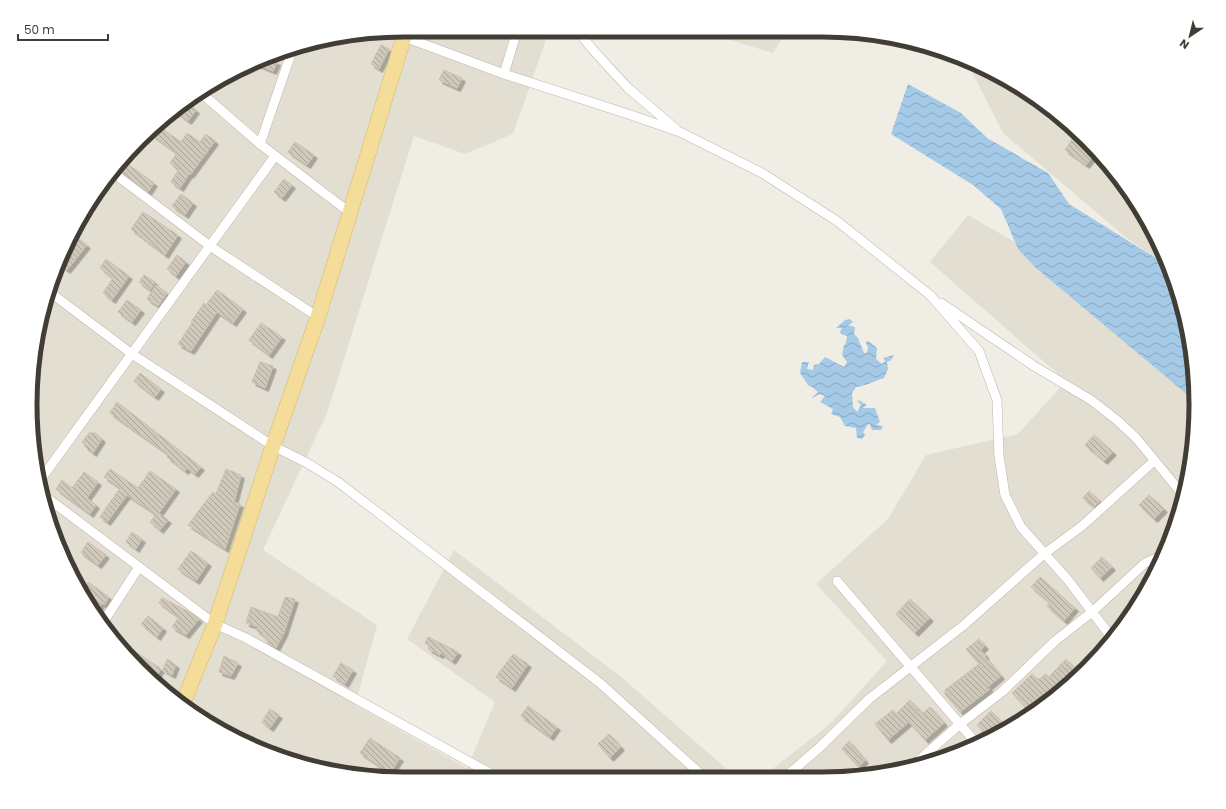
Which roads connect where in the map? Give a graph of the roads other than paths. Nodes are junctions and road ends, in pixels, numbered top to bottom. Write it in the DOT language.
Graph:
graph roads {
  1 [pos="399,37"];
  2 [pos="410,37"];
  3 [pos="515,37"];
  4 [pos="583,37"];
  5 [pos="290,56"];
  6 [pos="504,74"];
  7 [pos="205,96"];
  8 [pos="680,132"];
  9 [pos="260,144"];
  10 [pos="275,156"];
  11 [pos="117,176"];
  12 [pos="349,212"];
  13 [pos="210,246"];
  14 [pos="54,295"];
  15 [pos="930,295"];
  16 [pos="318,317"];
  17 [pos="132,354"];
  18 [pos="273,446"];
  19 [pos="1154,461"];
  20 [pos="44,475"];
  21 [pos="1179,490"];
  22 [pos="50,500"];
  23 [pos="1044,554"];
  24 [pos="1153,562"];
  25 [pos="139,567"];
  26 [pos="837,581"];
  27 [pos="1092,612"];
  28 [pos="106,618"];
  29 [pos="215,624"];
  30 [pos="1109,634"];
  31 [pos="912,667"];
  32 [pos="185,699"];
  33 [pos="960,724"];
  34 [pos="973,739"];
  35 [pos="922,757"];
  36 [pos="488,772"];
  37 [pos="698,772"];
  38 [pos="791,772"];
  1 -- 12 [label="main road"];
  2 -- 6 [label="street"];
  3 -- 6 [label="street"];
  4 -- 8 [label="street"];
  5 -- 9 [label="street"];
  6 -- 8 [label="street"];
  7 -- 9 [label="street"];
  8 -- 15 [label="street"];
  9 -- 10 [label="street"];
  10 -- 12 [label="street"];
  10 -- 13 [label="street"];
  11 -- 13 [label="street"];
  12 -- 16 [label="main road"];
  13 -- 16 [label="street"];
  13 -- 17 [label="street"];
  14 -- 17 [label="street"];
  15 -- 19 [label="street"];
  15 -- 23 [label="street"];
  16 -- 18 [label="main road"];
  17 -- 18 [label="street"];
  17 -- 20 [label="street"];
  18 -- 29 [label="main road"];
  18 -- 37 [label="street"];
  19 -- 21 [label="street"];
  19 -- 23 [label="street"];
  22 -- 25 [label="street"];
  23 -- 27 [label="street"];
  23 -- 31 [label="street"];
  24 -- 27 [label="street"];
  25 -- 28 [label="street"];
  25 -- 29 [label="street"];
  26 -- 31 [label="street"];
  27 -- 30 [label="street"];
  27 -- 33 [label="street"];
  29 -- 32 [label="main road"];
  29 -- 36 [label="street"];
  31 -- 33 [label="street"];
  31 -- 38 [label="street"];
  33 -- 34 [label="street"];
  33 -- 35 [label="street"];
}
